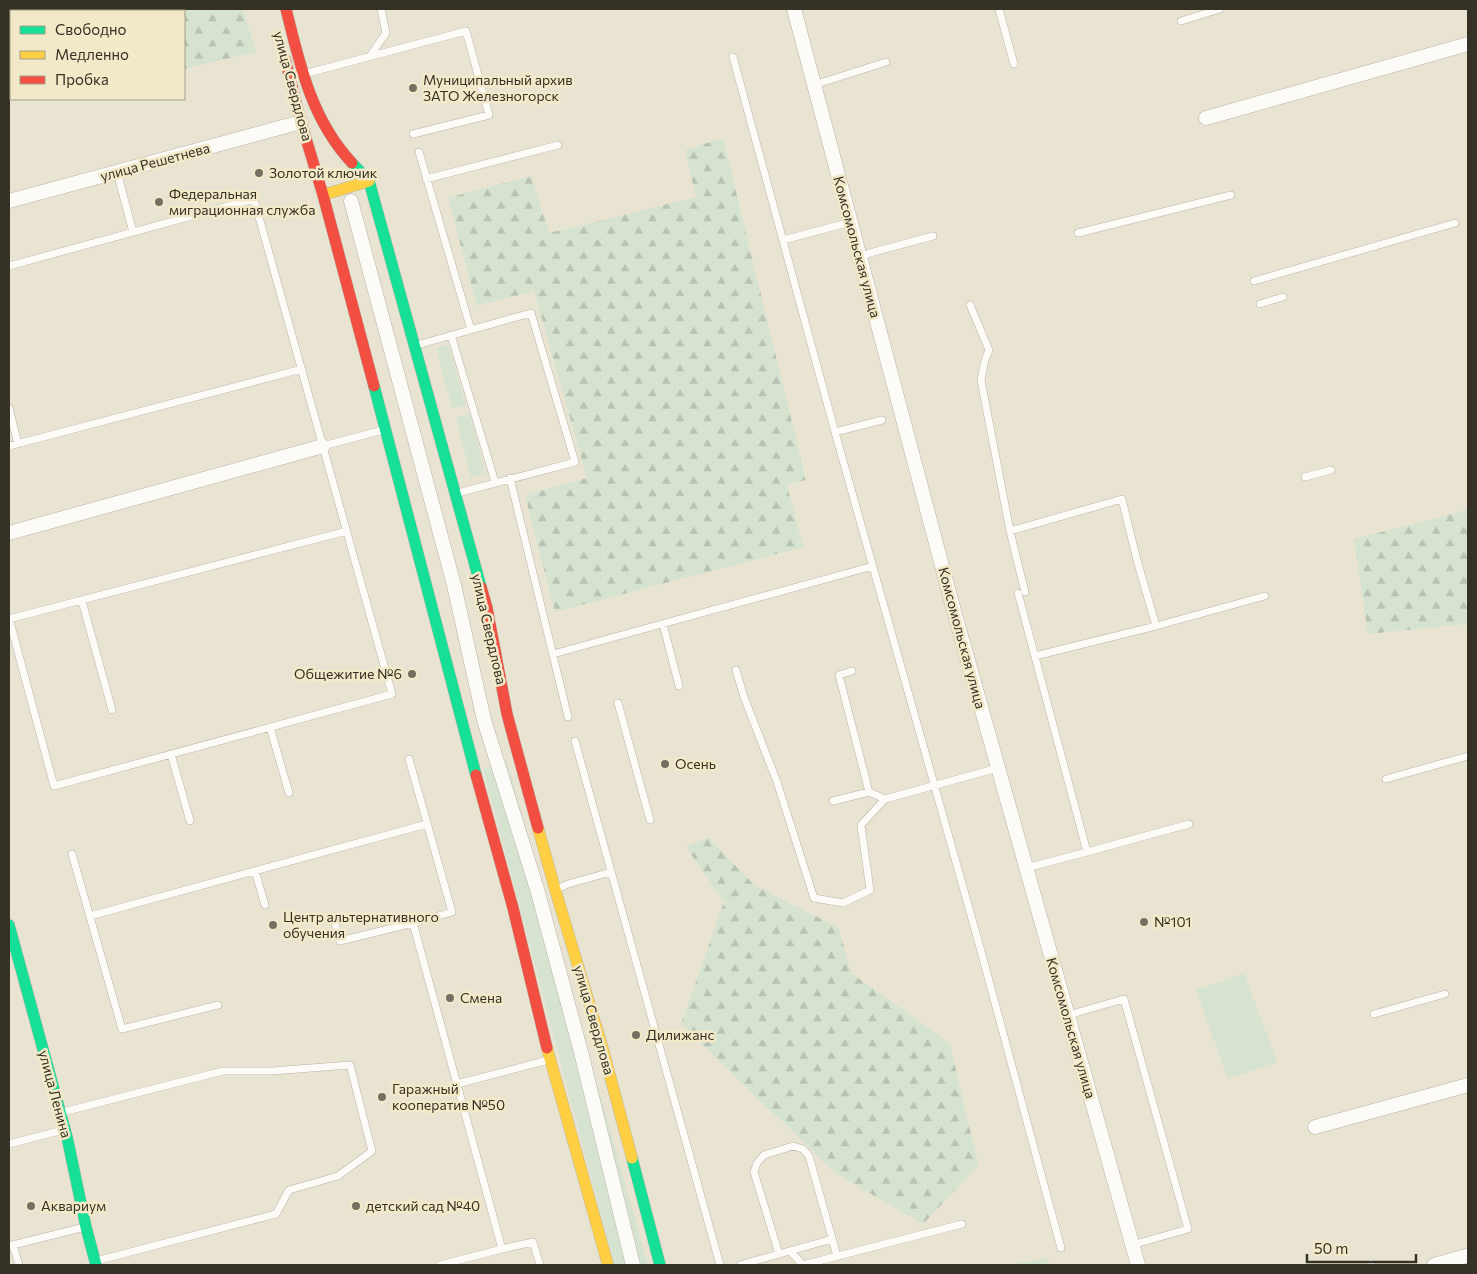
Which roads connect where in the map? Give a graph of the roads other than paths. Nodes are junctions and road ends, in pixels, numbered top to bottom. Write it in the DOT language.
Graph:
graph roads {
  1 [pos="286,9"];
  2 [pos="381,9"];
  3 [pos="794,9"];
  4 [pos="999,9"];
  5 [pos="1220,9"];
  6 [pos="1181,21"];
  7 [pos="1468,44"];
  8 [pos="282,47"];
  9 [pos="370,56"];
  10 [pos="733,57"];
  11 [pos="886,62"];
  12 [pos="1014,64"];
  13 [pos="303,74"];
  14 [pos="814,85"];
  15 [pos="1206,118"];
  16 [pos="301,122"];
  17 [pos="412,134"];
  18 [pos="558,144"];
  19 [pos="419,152"];
  20 [pos="117,172"];
  21 [pos="426,178"];
  22 [pos="369,182"];
  23 [pos="323,195"];
  24 [pos="1231,195"];
  25 [pos="9,201"];
  26 [pos="350,202"];
  27 [pos="851,222"];
  28 [pos="1455,223"];
  29 [pos="133,232"];
  30 [pos="1078,233"];
  31 [pos="934,236"];
  32 [pos="783,240"];
  33 [pos="860,257"];
  34 [pos="9,266"];
  35 [pos="1254,281"];
  36 [pos="1283,297"];
  37 [pos="1260,304"];
  38 [pos="970,305"];
  39 [pos="471,330"];
  40 [pos="451,335"];
  41 [pos="414,346"];
  42 [pos="302,369"];
  43 [pos="9,408"];
  44 [pos="882,420"];
  45 [pos="385,429"];
  46 [pos="836,432"];
  47 [pos="18,444"];
  48 [pos="9,446"];
  49 [pos="323,446"];
  50 [pos="1331,470"];
  51 [pos="1305,477"];
  52 [pos="510,478"];
  53 [pos="495,482"];
  54 [pos="455,494"];
  55 [pos="347,531"];
  56 [pos="1010,531"];
  57 [pos="9,533"];
  58 [pos="873,566"];
  59 [pos="1265,596"];
  60 [pos="82,601"];
  61 [pos="9,619"];
  62 [pos="663,624"];
  63 [pos="1156,626"];
  64 [pos="553,654"];
  65 [pos="1034,656"];
  66 [pos="736,670"];
  67 [pos="852,671"];
  68 [pos="679,686"];
  69 [pos="618,703"];
  70 [pos="112,710"];
  71 [pos="568,717"];
  72 [pos="270,727"];
  73 [pos="575,741"];
  74 [pos="171,754"];
  75 [pos="1468,756"];
  76 [pos="409,759"];
  77 [pos="998,768"];
  78 [pos="1386,779"];
  79 [pos="934,786"];
  80 [pos="869,792"];
  81 [pos="288,793"];
  82 [pos="885,798"];
  83 [pos="833,801"];
  84 [pos="650,820"];
  85 [pos="190,821"];
  86 [pos="427,824"];
  87 [pos="1189,824"];
  88 [pos="1087,852"];
  89 [pos="72,854"];
  90 [pos="1026,868"];
  91 [pos="255,871"];
  92 [pos="611,872"];
  93 [pos="555,890"];
  94 [pos="265,905"];
  95 [pos="90,916"];
  96 [pos="335,923"];
  97 [pos="413,923"];
  98 [pos="9,925"];
  99 [pos="1445,994"];
  100 [pos="218,1005"];
  101 [pos="1374,1014"];
  102 [pos="1068,1015"];
  103 [pos="550,1060"];
  104 [pos="457,1084"];
  105 [pos="1468,1085"];
  106 [pos="61,1113"];
  107 [pos="1315,1127"];
  108 [pos="65,1130"];
  109 [pos="9,1144"];
  110 [pos="962,1224"];
  111 [pos="86,1227"];
  112 [pos="832,1239"];
  113 [pos="1132,1245"];
  114 [pos="11,1246"];
  115 [pos="1061,1248"];
  116 [pos="502,1249"];
  117 [pos="790,1251"];
  118 [pos="779,1254"];
  119 [pos="837,1256"];
  120 [pos="1467,1256"];
  121 [pos="96,1263"];
  122 [pos="19,1265"];
  123 [pos="440,1265"];
  124 [pos="540,1265"];
  125 [pos="608,1265"];
  126 [pos="633,1265"];
  127 [pos="660,1265"];
  128 [pos="720,1265"];
  129 [pos="740,1265"];
  130 [pos="1138,1265"];
  131 [pos="1434,1265"];
  1 -- 13 [label="street, улица Свердлова"];
  2 -- 9 [label="lane"];
  3 -- 14 [label="street, Комсомольская улица"];
  4 -- 12 [label="lane"];
  5 -- 6 [label="lane"];
  7 -- 15 [label="street"];
  8 -- 16 [label="street, улица Свердлова"];
  9 -- 13 [label="lane"];
  9 -- 17 [label="lane"];
  10 -- 32 [label="lane"];
  11 -- 14 [label="lane"];
  13 -- 22 [label="street, улица Свердлова"];
  14 -- 27 [label="street, Комсомольская улица"];
  16 -- 20 [label="street, улица Решетнева"];
  16 -- 23 [label="street, улица Свердлова"];
  18 -- 21 [label="lane"];
  19 -- 21 [label="lane"];
  20 -- 25 [label="street, улица Решетнева"];
  20 -- 29 [label="lane"];
  21 -- 39 [label="lane"];
  22 -- 23 [label="street"];
  22 -- 41 [label="street, улица Свердлова"];
  23 -- 45 [label="street, улица Свердлова"];
  24 -- 30 [label="lane"];
  26 -- 126 [label="street"];
  27 -- 32 [label="lane"];
  27 -- 33 [label="street, Комсомольская улица"];
  28 -- 35 [label="lane"];
  29 -- 34 [label="lane"];
  29 -- 42 [label="lane"];
  31 -- 33 [label="lane"];
  32 -- 46 [label="lane"];
  33 -- 77 [label="street, Комсомольская улица"];
  36 -- 37 [label="lane"];
  38 -- 56 [label="lane"];
  39 -- 40 [label="lane"];
  39 -- 52 [label="lane"];
  40 -- 41 [label="lane"];
  40 -- 53 [label="lane"];
  41 -- 54 [label="street, улица Свердлова"];
  42 -- 47 [label="lane"];
  42 -- 49 [label="lane"];
  43 -- 47 [label="lane"];
  44 -- 46 [label="lane"];
  45 -- 49 [label="lane"];
  45 -- 103 [label="street, улица Свердлова"];
  46 -- 58 [label="lane"];
  47 -- 48 [label="lane"];
  49 -- 55 [label="lane"];
  49 -- 57 [label="street"];
  50 -- 51 [label="lane"];
  52 -- 53 [label="lane"];
  52 -- 64 [label="lane"];
  53 -- 54 [label="lane"];
  54 -- 93 [label="street, улица Свердлова"];
  55 -- 60 [label="lane"];
  55 -- 72 [label="lane"];
  56 -- 63 [label="lane"];
  56 -- 65 [label="lane"];
  58 -- 62 [label="lane"];
  58 -- 79 [label="lane"];
  59 -- 63 [label="lane"];
  60 -- 61 [label="lane"];
  60 -- 70 [label="lane"];
  61 -- 74 [label="lane"];
  62 -- 64 [label="lane"];
  62 -- 68 [label="lane"];
  63 -- 65 [label="lane"];
  64 -- 71 [label="lane"];
  65 -- 88 [label="lane"];
  66 -- 82 [label="lane"];
  67 -- 80 [label="lane"];
  69 -- 84 [label="lane"];
  72 -- 74 [label="lane"];
  72 -- 81 [label="lane"];
  73 -- 92 [label="lane"];
  74 -- 85 [label="lane"];
  75 -- 78 [label="lane"];
  76 -- 86 [label="lane"];
  77 -- 79 [label="lane"];
  77 -- 90 [label="street, Комсомольская улица"];
  79 -- 82 [label="lane"];
  79 -- 115 [label="lane"];
  80 -- 82 [label="lane"];
  80 -- 83 [label="lane"];
  86 -- 91 [label="lane"];
  86 -- 97 [label="lane"];
  87 -- 88 [label="lane"];
  88 -- 90 [label="lane"];
  89 -- 95 [label="lane"];
  90 -- 102 [label="street, Комсомольская улица"];
  91 -- 94 [label="lane"];
  91 -- 95 [label="lane"];
  92 -- 93 [label="lane"];
  92 -- 128 [label="lane"];
  93 -- 127 [label="street, улица Свердлова"];
  95 -- 100 [label="lane"];
  96 -- 97 [label="lane"];
  97 -- 104 [label="lane"];
  98 -- 106 [label="street, улица Ленина"];
  99 -- 101 [label="lane"];
  102 -- 113 [label="street, Комсомольская улица"];
  102 -- 113 [label="lane"];
  103 -- 104 [label="lane"];
  103 -- 125 [label="street, улица Свердлова"];
  104 -- 116 [label="lane"];
  105 -- 107 [label="street"];
  106 -- 108 [label="street, улица Ленина"];
  106 -- 121 [label="lane"];
  108 -- 109 [label="lane"];
  108 -- 111 [label="street, улица Ленина"];
  110 -- 119 [label="lane"];
  111 -- 114 [label="lane"];
  111 -- 121 [label="street, улица Ленина"];
  112 -- 117 [label="lane"];
  112 -- 118 [label="lane"];
  112 -- 119 [label="lane"];
  113 -- 130 [label="street, Комсомольская улица"];
  114 -- 122 [label="lane"];
  116 -- 123 [label="lane"];
  116 -- 124 [label="lane"];
  117 -- 118 [label="lane"];
  117 -- 119 [label="lane"];
  118 -- 129 [label="lane"];
  120 -- 131 [label="street"];
}
